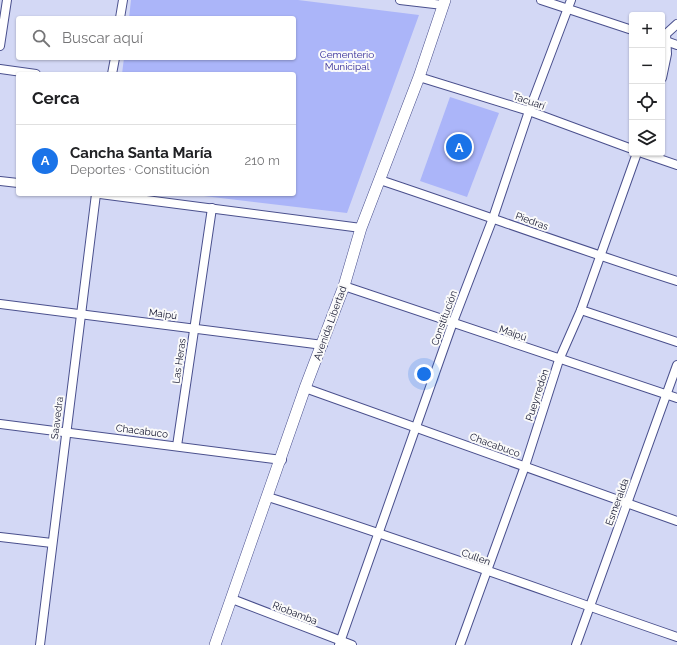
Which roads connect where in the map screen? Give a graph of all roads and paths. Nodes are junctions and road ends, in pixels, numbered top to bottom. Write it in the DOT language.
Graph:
graph roads {
  1 [pos="7,0"];
  2 [pos="123,0"];
  3 [pos="400,0"];
  4 [pos="541,0"];
  5 [pos="571,0"];
  6 [pos="444,3"];
  7 [pos="568,9"];
  8 [pos="120,16"];
  9 [pos="677,24"];
  10 [pos="629,29"];
  11 [pos="665,38"];
  12 [pos="665,41"];
  13 [pos="677,45"];
  14 [pos="0,46"];
  15 [pos="665,54"];
  16 [pos="115,60"];
  17 [pos="0,69"];
  18 [pos="665,70"];
  19 [pos="22,72"];
  20 [pos="112,72"];
  21 [pos="419,77"];
  22 [pos="529,111"];
  23 [pos="629,148"];
  24 [pos="636,156"];
  25 [pos="650,156"];
  26 [pos="677,166"];
  27 [pos="380,180"];
  28 [pos="0,181"];
  29 [pos="16,183"];
  30 [pos="96,196"];
  31 [pos="116,196"];
  32 [pos="212,208"];
  33 [pos="493,218"];
  34 [pos="361,228"];
  35 [pos="599,256"];
  36 [pos="677,281"];
  37 [pos="344,286"];
  38 [pos="0,304"];
  39 [pos="581,310"];
  40 [pos="80,314"];
  41 [pos="453,322"];
  42 [pos="193,328"];
  43 [pos="677,342"];
  44 [pos="323,345"];
  45 [pos="560,360"];
  46 [pos="677,365"];
  47 [pos="305,388"];
  48 [pos="668,395"];
  49 [pos="677,398"];
  50 [pos="0,424"];
  51 [pos="416,427"];
  52 [pos="66,432"];
  53 [pos="177,446"];
  54 [pos="282,460"];
  55 [pos="525,466"];
  56 [pos="268,497"];
  57 [pos="627,504"];
  58 [pos="677,521"];
  59 [pos="380,532"];
  60 [pos="0,537"];
  61 [pos="52,543"];
  62 [pos="487,572"];
  63 [pos="232,599"];
  64 [pos="589,607"];
  65 [pos="677,637"];
  66 [pos="340,643"];
  67 [pos="40,645"];
  68 [pos="215,645"];
  69 [pos="352,645"];
  70 [pos="460,645"];
  71 [pos="576,645"];
  1 -- 14 [label="street"];
  2 -- 8 [label="street"];
  3 -- 6 [label="street"];
  4 -- 7 [label="street"];
  5 -- 7 [label="street, Constitución"];
  6 -- 21 [label="main road, Avenida Libertad"];
  7 -- 10 [label="street"];
  7 -- 22 [label="street, Constitución"];
  9 -- 11 [label="street"];
  12 -- 13 [label="street"];
  15 -- 18 [label="street"];
  16 -- 20 [label="street"];
  17 -- 19 [label="street"];
  21 -- 22 [label="street, Tacuarí"];
  21 -- 27 [label="main road, Avenida Libertad"];
  22 -- 23 [label="street, Tacuarí"];
  22 -- 33 [label="street, Constitución"];
  24 -- 35 [label="street, Pueyrredón"];
  25 -- 26 [label="street"];
  27 -- 33 [label="street, Piedras"];
  27 -- 34 [label="main road, Avenida Libertad"];
  28 -- 29 [label="street"];
  30 -- 40 [label="street, Saavedra"];
  31 -- 32 [label="street"];
  32 -- 34 [label="street"];
  32 -- 42 [label="street, Las Heras"];
  33 -- 35 [label="street, Piedras"];
  33 -- 41 [label="street, Constitución"];
  34 -- 37 [label="main road, Avenida Libertad"];
  35 -- 36 [label="street, Piedras"];
  35 -- 39 [label="street, Pueyrredón"];
  37 -- 41 [label="street, Maipú"];
  37 -- 44 [label="main road, Avenida Libertad"];
  38 -- 40 [label="street, Maipú"];
  39 -- 43 [label="street"];
  39 -- 45 [label="street, Pueyrredón"];
  40 -- 42 [label="street, Maipú"];
  40 -- 52 [label="street, Saavedra"];
  41 -- 45 [label="street, Maipú"];
  41 -- 51 [label="street, Constitución"];
  42 -- 44 [label="street, Maipú"];
  42 -- 53 [label="street, Las Heras"];
  44 -- 47 [label="main road, Avenida Libertad"];
  45 -- 48 [label="street, Maipú"];
  45 -- 55 [label="street, Pueyrredón"];
  46 -- 48 [label="street, Esmeralda"];
  47 -- 51 [label="street, Chacabuco"];
  47 -- 54 [label="main road, Avenida Libertad"];
  48 -- 49 [label="street, Maipú"];
  48 -- 57 [label="street, Esmeralda"];
  50 -- 52 [label="street, Chacabuco"];
  51 -- 55 [label="street, Chacabuco"];
  51 -- 59 [label="street, Constitución"];
  52 -- 53 [label="street, Chacabuco"];
  52 -- 61 [label="street, Saavedra"];
  53 -- 54 [label="street, Chacabuco"];
  54 -- 56 [label="main road, Avenida Libertad"];
  55 -- 57 [label="street, Chacabuco"];
  55 -- 62 [label="street, Pueyrredón"];
  56 -- 59 [label="street, Cullen"];
  56 -- 63 [label="main road, Avenida Libertad"];
  57 -- 58 [label="street, Chacabuco"];
  57 -- 64 [label="street, Esmeralda"];
  59 -- 62 [label="street, Cullen"];
  59 -- 66 [label="street, Constitución"];
  60 -- 61 [label="street"];
  61 -- 67 [label="street, Saavedra"];
  62 -- 64 [label="street, Cullen"];
  62 -- 70 [label="street, Pueyrredón"];
  63 -- 66 [label="street, Riobamba"];
  63 -- 68 [label="main road, Avenida Libertad"];
  64 -- 65 [label="street, Cullen"];
  64 -- 71 [label="street, Esmeralda"];
  66 -- 69 [label="street, Riobamba"];
}
